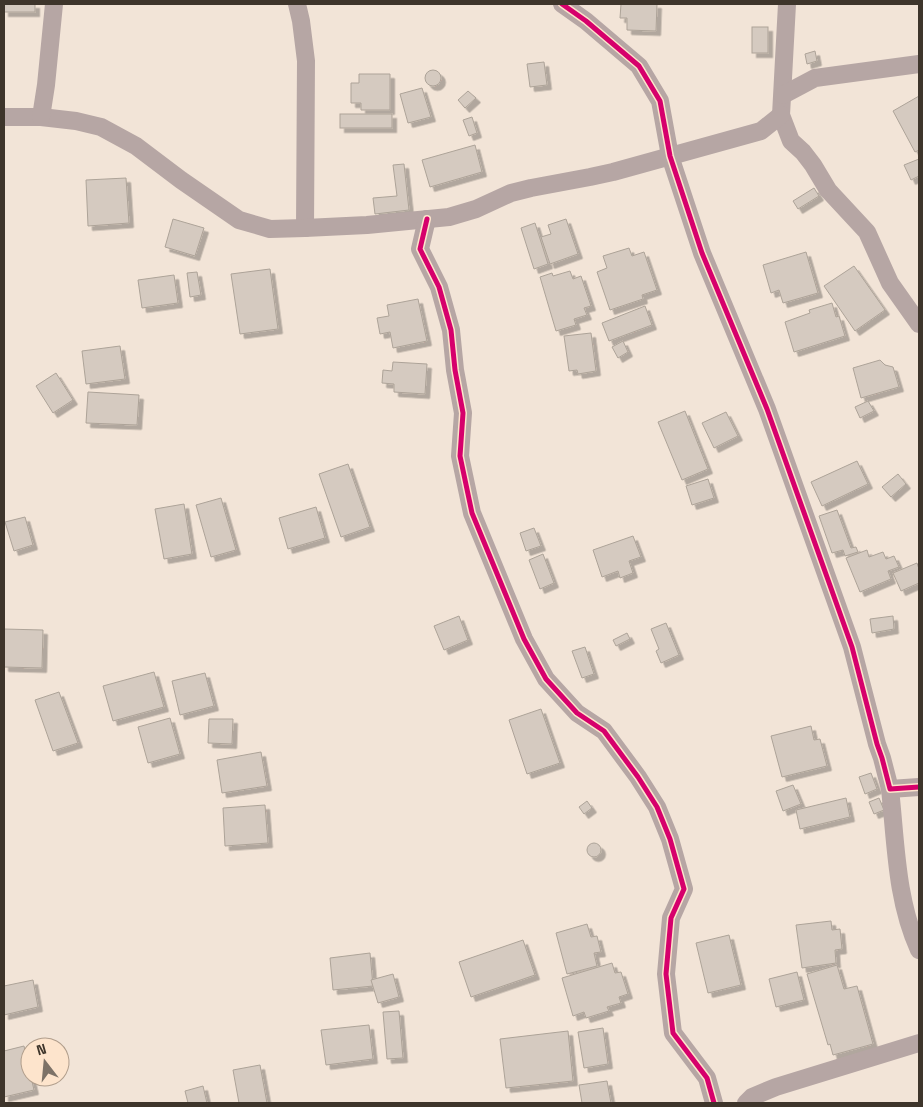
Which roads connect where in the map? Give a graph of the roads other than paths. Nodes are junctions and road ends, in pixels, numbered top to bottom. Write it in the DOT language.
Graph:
graph roads {
  1 [pos="54,4"];
  2 [pos="297,4"];
  3 [pos="562,4"];
  4 [pos="787,4"];
  5 [pos="919,64"];
  6 [pos="783,95"];
  7 [pos="781,115"];
  8 [pos="41,116"];
  9 [pos="4,117"];
  10 [pos="761,131"];
  11 [pos="791,141"];
  12 [pos="670,156"];
  13 [pos="427,219"];
  14 [pos="305,228"];
  15 [pos="919,324"];
  16 [pos="919,787"];
  17 [pos="890,789"];
  18 [pos="919,950"];
  19 [pos="919,1043"];
  20 [pos="714,1103"];
  21 [pos="746,1103"];
  1 -- 8 [label="street"];
  2 -- 14 [label="street"];
  3 -- 12 [label="street"];
  4 -- 6 [label="street"];
  5 -- 6 [label="street"];
  6 -- 7 [label="street"];
  7 -- 10 [label="street"];
  7 -- 11 [label="street"];
  8 -- 9 [label="street"];
  8 -- 14 [label="street"];
  10 -- 11 [label="street"];
  10 -- 12 [label="street"];
  11 -- 15 [label="street"];
  12 -- 13 [label="street"];
  12 -- 17 [label="street"];
  13 -- 14 [label="street"];
  13 -- 20 [label="street"];
  16 -- 17 [label="street"];
  17 -- 18 [label="street"];
  19 -- 21 [label="street"];
}
